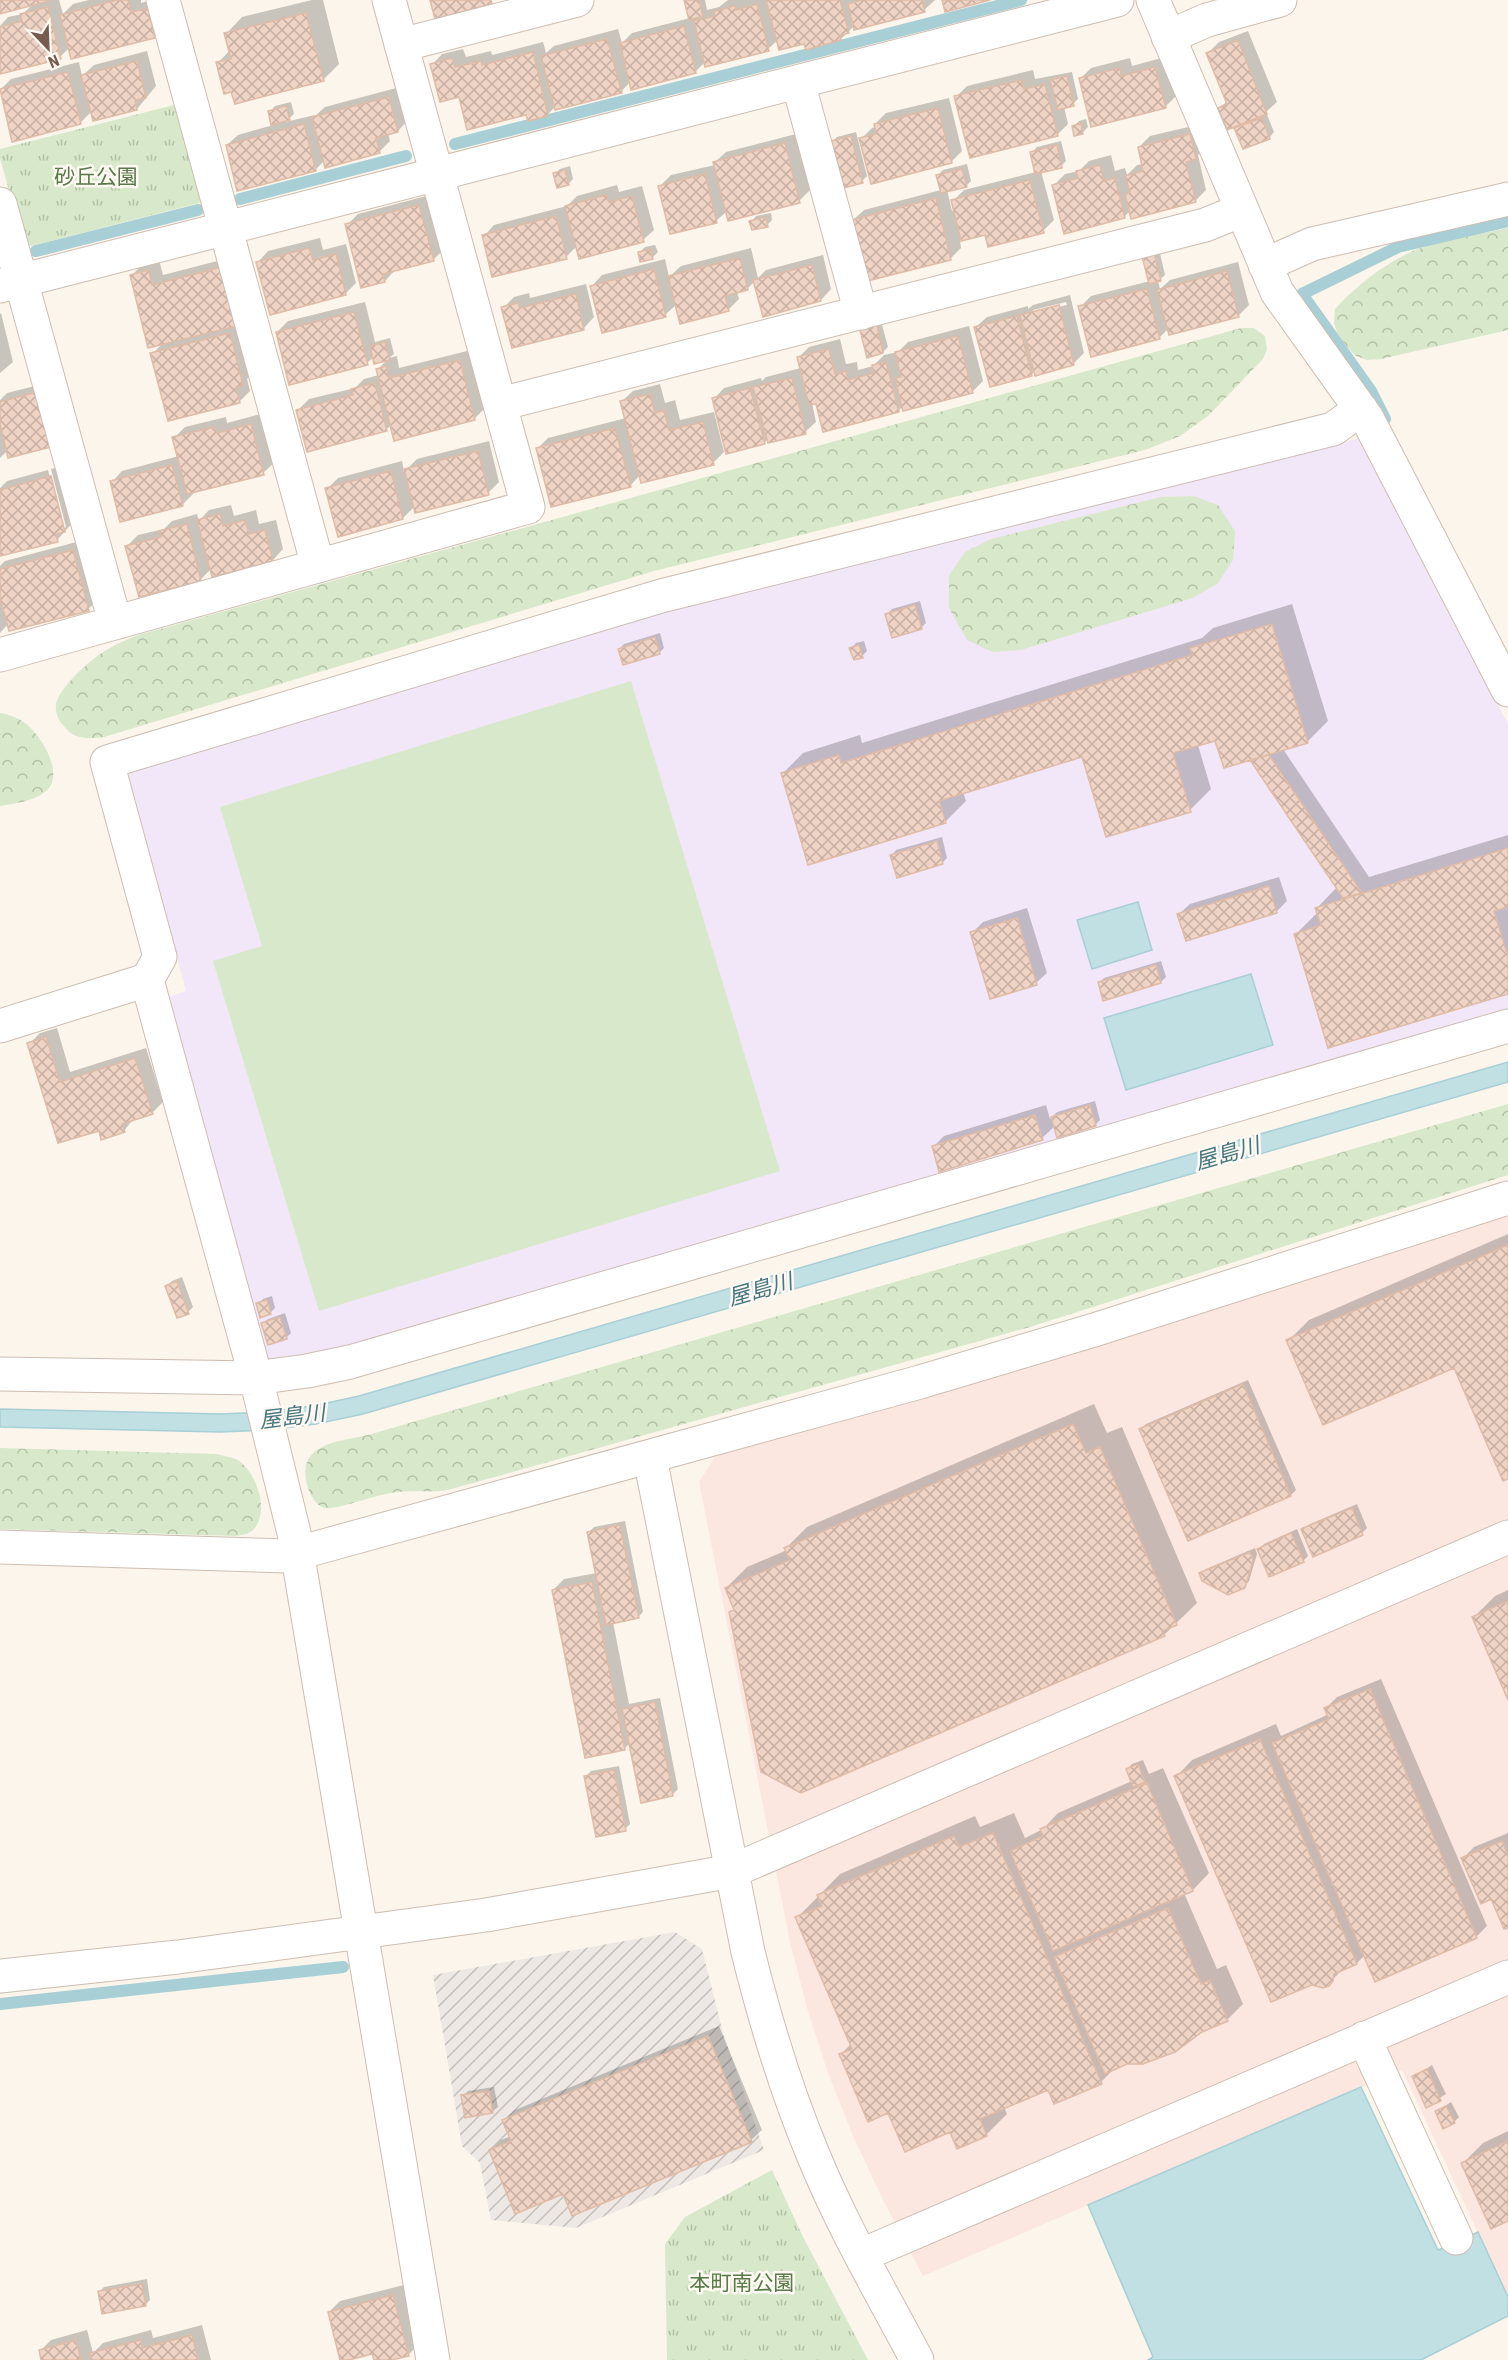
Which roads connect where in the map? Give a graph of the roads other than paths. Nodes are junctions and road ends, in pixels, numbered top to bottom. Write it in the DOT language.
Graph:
graph roads {
  1 [pos="163,0"];
  2 [pos="389,0"];
  3 [pos="577,0"];
  4 [pos="1118,0"];
  5 [pos="1153,0"];
  6 [pos="1280,0"];
  7 [pos="1168,37"];
  8 [pos="401,45"];
  9 [pos="798,82"];
  10 [pos="437,174"];
  11 [pos="1508,199"];
  12 [pos="0,204"];
  13 [pos="1242,210"];
  14 [pos="226,229"];
  15 [pos="1265,265"];
  16 [pos="11,283"];
  17 [pos="861,313"];
  18 [pos="500,404"];
  19 [pos="1361,409"];
  20 [pos="318,566"];
  21 [pos="115,622"];
  22 [pos="0,655"];
  23 [pos="1508,690"];
  24 [pos="147,980"];
  25 [pos="0,1026"];
  26 [pos="1508,1026"];
  27 [pos="1508,1198"];
  28 [pos="0,1374"];
  29 [pos="258,1386"];
  30 [pos="650,1458"];
  31 [pos="1508,1537"];
  32 [pos="0,1547"];
  33 [pos="297,1554"];
  34 [pos="732,1871"];
  35 [pos="361,1932"];
  36 [pos="0,1976"];
  37 [pos="1508,1977"];
  38 [pos="1364,2038"];
  39 [pos="1456,2238"];
  40 [pos="862,2256"];
  41 [pos="433,2360"];
  42 [pos="917,2360"];
  1 -- 14 [label="street"];
  2 -- 8 [label="street"];
  3 -- 8 [label="street"];
  4 -- 9 [label="street"];
  5 -- 7 [label="street"];
  6 -- 7 [label="street"];
  7 -- 13 [label="street"];
  8 -- 10 [label="street"];
  9 -- 10 [label="street"];
  9 -- 17 [label="street"];
  10 -- 14 [label="street"];
  10 -- 18 [label="street"];
  11 -- 15 [label="street"];
  12 -- 16 [label="street"];
  13 -- 15 [label="street"];
  13 -- 17 [label="street"];
  14 -- 16 [label="street"];
  14 -- 20 [label="street"];
  15 -- 19 [label="street"];
  16 -- 21 [label="street"];
  17 -- 18 [label="street"];
  18 -- 20 [label="street"];
  19 -- 23 [label="street"];
  19 -- 24 [label="street"];
  20 -- 21 [label="street"];
  21 -- 22 [label="street"];
  24 -- 25 [label="street"];
  24 -- 29 [label="street"];
  26 -- 29 [label="street"];
  27 -- 30 [label="street"];
  28 -- 29 [label="street"];
  29 -- 33 [label="street"];
  30 -- 33 [label="street"];
  30 -- 34 [label="street"];
  31 -- 34 [label="street"];
  32 -- 33 [label="street"];
  33 -- 35 [label="street"];
  34 -- 35 [label="street"];
  34 -- 40 [label="street"];
  35 -- 36 [label="street"];
  35 -- 41 [label="street"];
  37 -- 38 [label="street"];
  38 -- 39 [label="street"];
  38 -- 40 [label="street"];
  40 -- 42 [label="street"];
}
